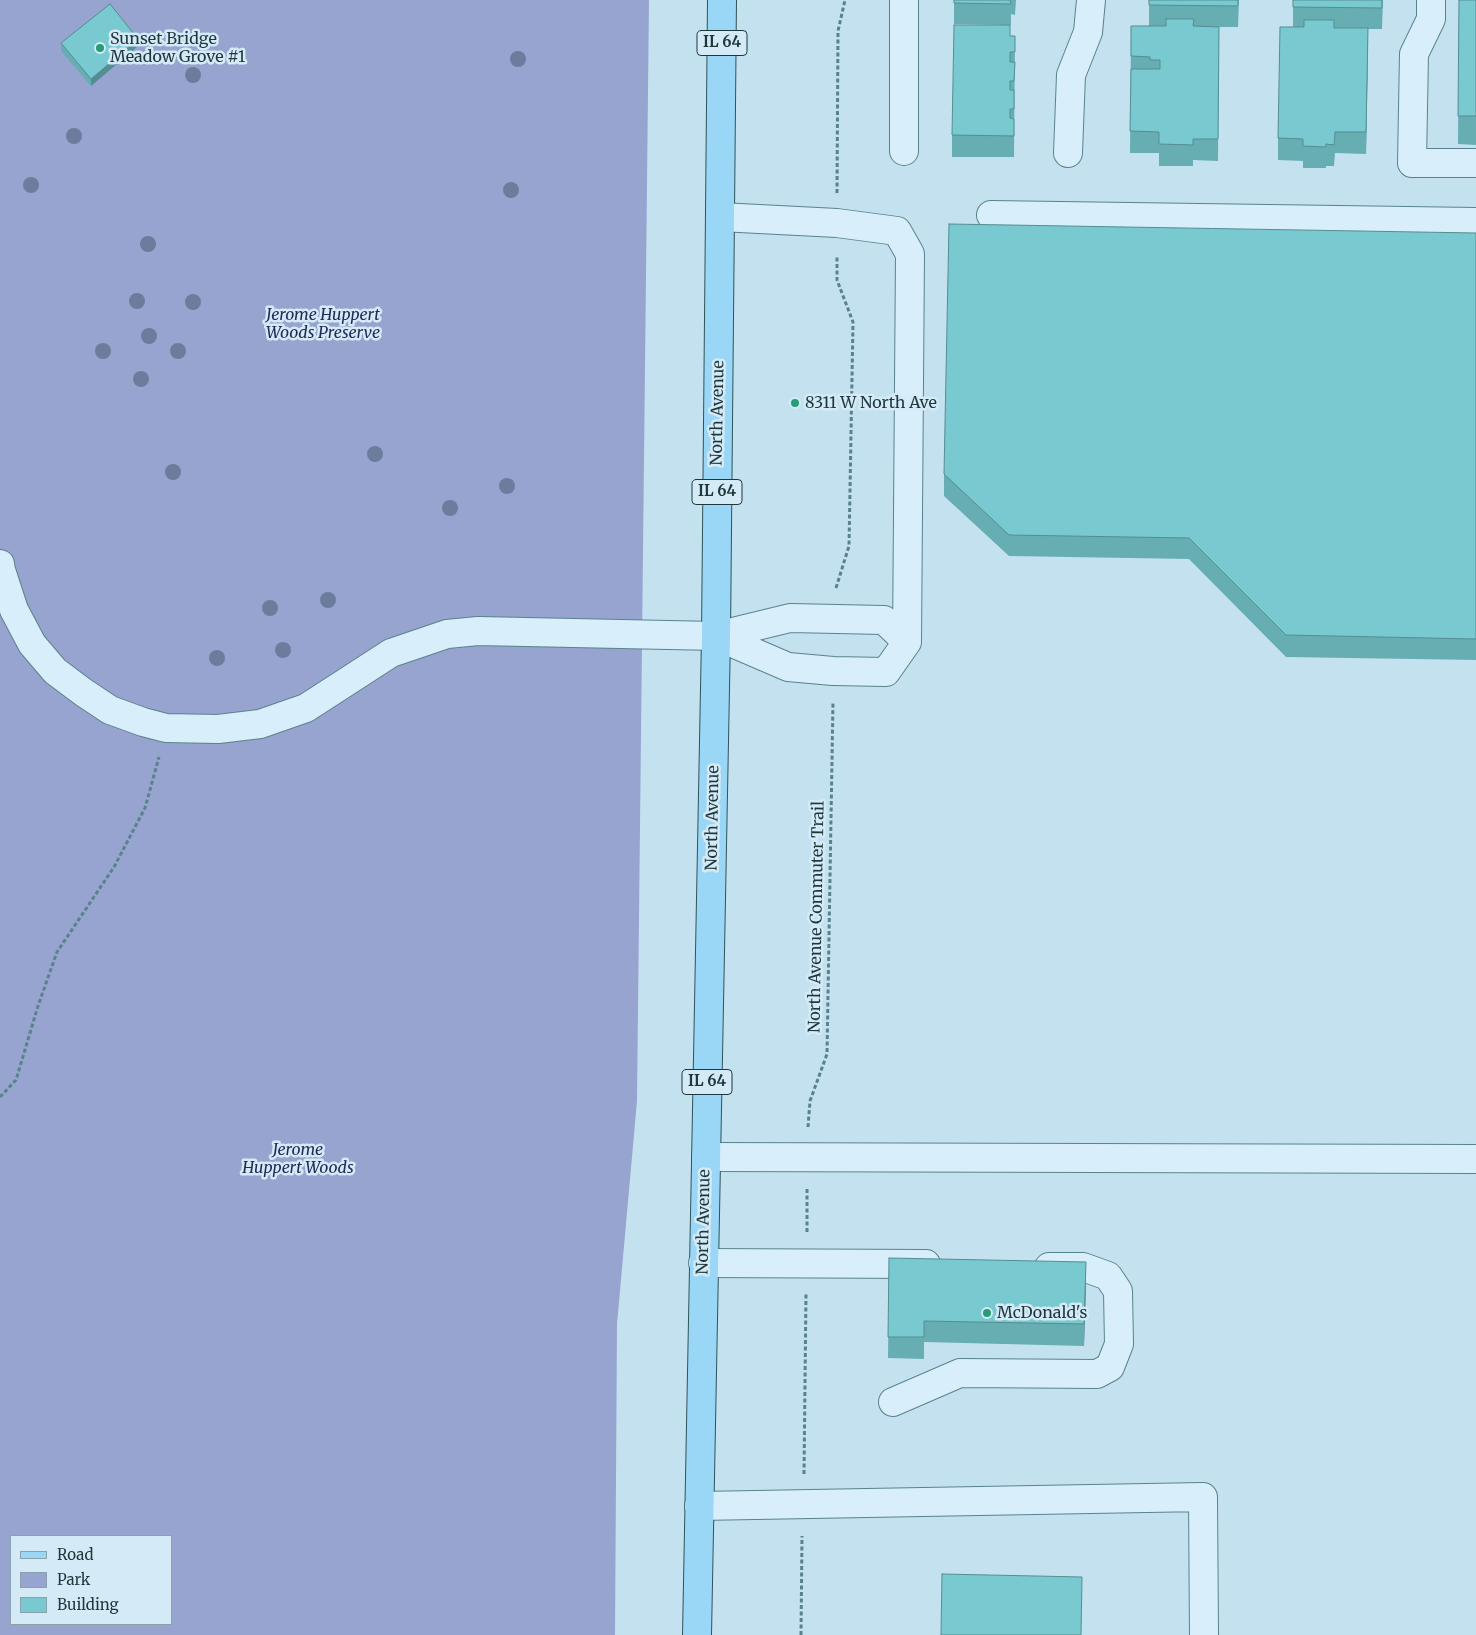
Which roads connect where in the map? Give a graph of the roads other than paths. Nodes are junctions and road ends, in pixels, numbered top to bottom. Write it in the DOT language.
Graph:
graph roads {
  1 [pos="722,0"];
  2 [pos="904,0"];
  3 [pos="1091,0"];
  4 [pos="1431,0"];
  5 [pos="904,151"];
  6 [pos="1068,153"];
  7 [pos="1476,163"];
  8 [pos="991,214"];
  9 [pos="720,218"];
  10 [pos="1476,222"];
  11 [pos="0,564"];
  12 [pos="716,636"];
  13 [pos="907,642"];
  14 [pos="706,1157"];
  15 [pos="1476,1159"];
  16 [pos="703,1263"];
  17 [pos="947,1265"];
  18 [pos="1025,1266"];
  19 [pos="893,1402"];
  20 [pos="699,1506"];
  21 [pos="697,1635"];
  22 [pos="1204,1635"];
  1 -- 9 [label="main road, North Avenue / IL 64"];
  2 -- 5 [label="lane"];
  3 -- 6 [label="lane"];
  4 -- 7 [label="lane"];
  8 -- 10 [label="lane"];
  9 -- 12 [label="main road, North Avenue / IL 64"];
  9 -- 13 [label="lane"];
  11 -- 12 [label="lane"];
  12 -- 13 [label="lane"];
  12 -- 13 [label="lane"];
  12 -- 14 [label="main road, North Avenue / IL 64"];
  14 -- 15 [label="lane"];
  14 -- 16 [label="main road, North Avenue / IL 64"];
  16 -- 17 [label="lane"];
  16 -- 20 [label="main road, North Avenue / IL 64"];
  18 -- 19 [label="lane"];
  20 -- 21 [label="main road, North Avenue / IL 64"];
  20 -- 22 [label="lane"];
}
